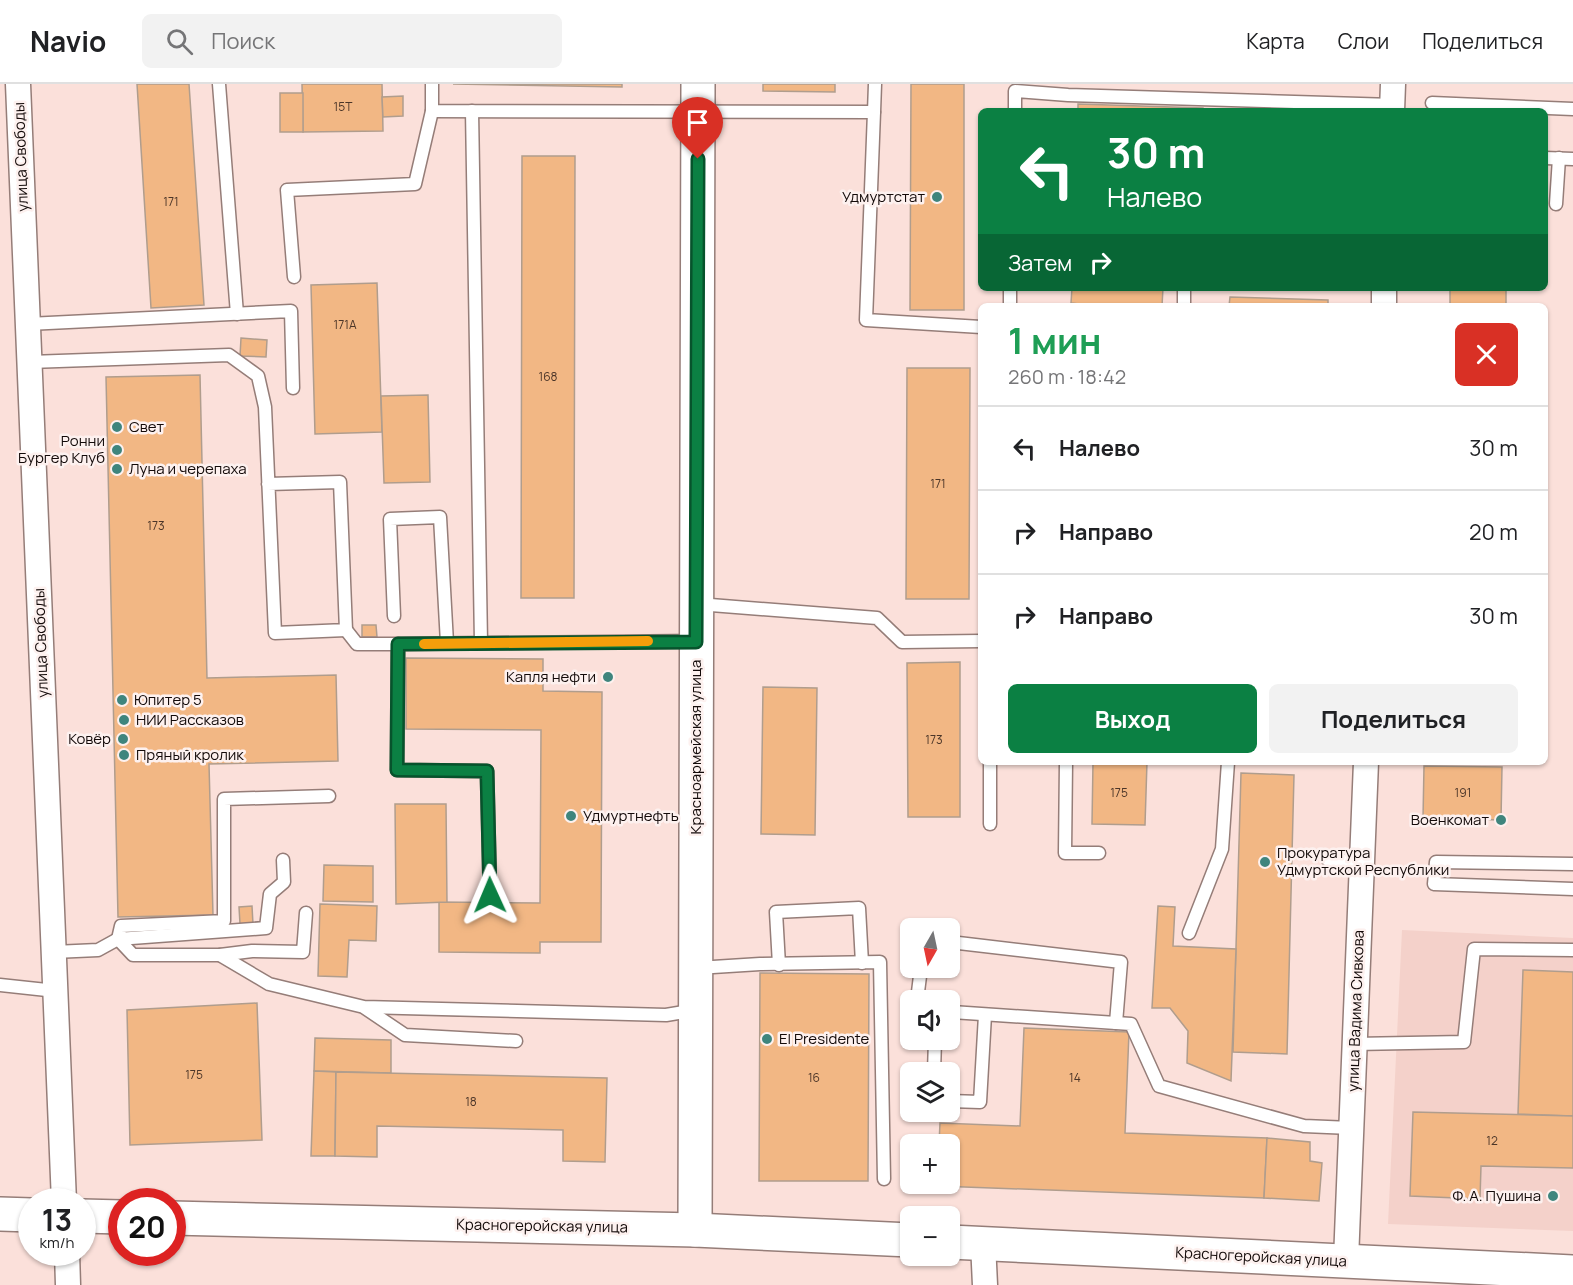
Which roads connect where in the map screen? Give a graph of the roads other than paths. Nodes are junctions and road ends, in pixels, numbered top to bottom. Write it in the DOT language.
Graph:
graph roads {
  1 [pos="18,84"];
  2 [pos="219,84"];
  3 [pos="432,84"];
  4 [pos="876,84"];
  5 [pos="698,98"];
  6 [pos="1393,100"];
  7 [pos="1432,103"];
  8 [pos="1015,108"];
  9 [pos="1573,109"];
  10 [pos="432,111"];
  11 [pos="472,111"];
  12 [pos="874,112"];
  13 [pos="1548,158"];
  14 [pos="1559,158"];
  15 [pos="1573,159"];
  16 [pos="1556,204"];
  17 [pos="294,277"];
  18 [pos="237,314"];
  19 [pos="28,324"];
  20 [pos="978,327"];
  21 [pos="30,362"];
  22 [pos="293,388"];
  23 [pos="268,484"];
  24 [pos="697,604"];
  25 [pos="394,616"];
  26 [pos="346,630"];
  27 [pos="978,641"];
  28 [pos="696,642"];
  29 [pos="447,643"];
  30 [pos="481,643"];
  31 [pos="398,644"];
  32 [pos="990,765"];
  33 [pos="1066,765"];
  34 [pos="1228,765"];
  35 [pos="1366,765"];
  36 [pos="329,796"];
  37 [pos="990,824"];
  38 [pos="1099,853"];
  39 [pos="283,860"];
  40 [pos="1328,860"];
  41 [pos="1362,861"];
  42 [pos="1573,864"];
  43 [pos="1573,889"];
  44 [pos="490,895"];
  45 [pos="306,913"];
  46 [pos="1189,933"];
  47 [pos="118,939"];
  48 [pos="960,943"];
  49 [pos="1573,950"];
  50 [pos="54,952"];
  51 [pos="220,955"];
  52 [pos="862,963"];
  53 [pos="779,964"];
  54 [pos="696,968"];
  55 [pos="0,985"];
  56 [pos="56,991"];
  57 [pos="364,1007"];
  58 [pos="696,1010"];
  59 [pos="960,1013"];
  60 [pos="985,1015"];
  61 [pos="1116,1023"];
  62 [pos="516,1041"];
  63 [pos="1354,1044"];
  64 [pos="960,1101"];
  65 [pos="1351,1128"];
  66 [pos="884,1179"];
  67 [pos="63,1188"];
  68 [pos="0,1214"];
  69 [pos="18,1215"];
  70 [pos="186,1218"];
  71 [pos="695,1230"];
  72 [pos="900,1240"];
  73 [pos="960,1242"];
  74 [pos="983,1243"];
  75 [pos="1346,1260"];
  76 [pos="67,1266"];
  77 [pos="1573,1272"];
  78 [pos="68,1285"];
  79 [pos="985,1285"];
  1 -- 19 [label="street, улица Свободы"];
  2 -- 18 [label="lane"];
  3 -- 10 [label="lane"];
  4 -- 12 [label="lane"];
  5 -- 11 [label="lane"];
  5 -- 12 [label="lane"];
  5 -- 24 [label="street, Красноармейская улица"];
  6 -- 8 [label="lane"];
  7 -- 9 [label="lane"];
  10 -- 11 [label="lane"];
  10 -- 17 [label="lane"];
  11 -- 30 [label="lane"];
  12 -- 20 [label="lane"];
  13 -- 14 [label="lane"];
  14 -- 15 [label="lane"];
  14 -- 16 [label="lane"];
  18 -- 19 [label="lane"];
  18 -- 22 [label="lane"];
  19 -- 21 [label="street, улица Свободы"];
  21 -- 23 [label="lane"];
  21 -- 50 [label="street, улица Свободы"];
  23 -- 26 [label="lane"];
  23 -- 26 [label="lane"];
  24 -- 27 [label="lane"];
  24 -- 28 [label="street, Красноармейская улица"];
  25 -- 29 [label="lane"];
  26 -- 31 [label="lane"];
  28 -- 30 [label="lane"];
  28 -- 54 [label="street, Красноармейская улица"];
  29 -- 30 [label="lane"];
  29 -- 31 [label="lane"];
  31 -- 44 [label="lane"];
  32 -- 37 [label="lane"];
  33 -- 38 [label="lane"];
  34 -- 46 [label="lane"];
  35 -- 41 [label="street, улица Вадима Сивкова"];
  36 -- 47 [label="lane"];
  39 -- 47 [label="lane"];
  40 -- 41 [label="lane"];
  41 -- 63 [label="street, улица Вадима Сивкова"];
  42 -- 43 [label="lane"];
  45 -- 51 [label="lane"];
  47 -- 50 [label="lane"];
  47 -- 51 [label="lane"];
  48 -- 61 [label="lane"];
  49 -- 63 [label="lane"];
  50 -- 56 [label="street, улица Свободы"];
  51 -- 57 [label="lane"];
  52 -- 53 [label="lane"];
  52 -- 53 [label="lane"];
  52 -- 66 [label="lane"];
  53 -- 54 [label="lane"];
  54 -- 58 [label="street, Красноармейская улица"];
  55 -- 56 [label="lane"];
  56 -- 67 [label="street, улица Свободы"];
  57 -- 58 [label="lane"];
  57 -- 62 [label="lane"];
  58 -- 71 [label="street, Красноармейская улица"];
  59 -- 60 [label="lane"];
  60 -- 61 [label="lane"];
  60 -- 64 [label="lane"];
  61 -- 65 [label="lane"];
  63 -- 65 [label="street, улица Вадима Сивкова"];
  65 -- 75 [label="street, улица Вадима Сивкова"];
  68 -- 69 [label="street"];
  70 -- 71 [label="street, Красногеройская улица"];
  71 -- 72 [label="street, Красногеройская улица"];
  73 -- 74 [label="street, Красногеройская улица"];
  74 -- 75 [label="street, Красногеройская улица"];
  74 -- 79 [label="street"];
  75 -- 77 [label="street, Красногеройская улица"];
  76 -- 78 [label="street"];
}
